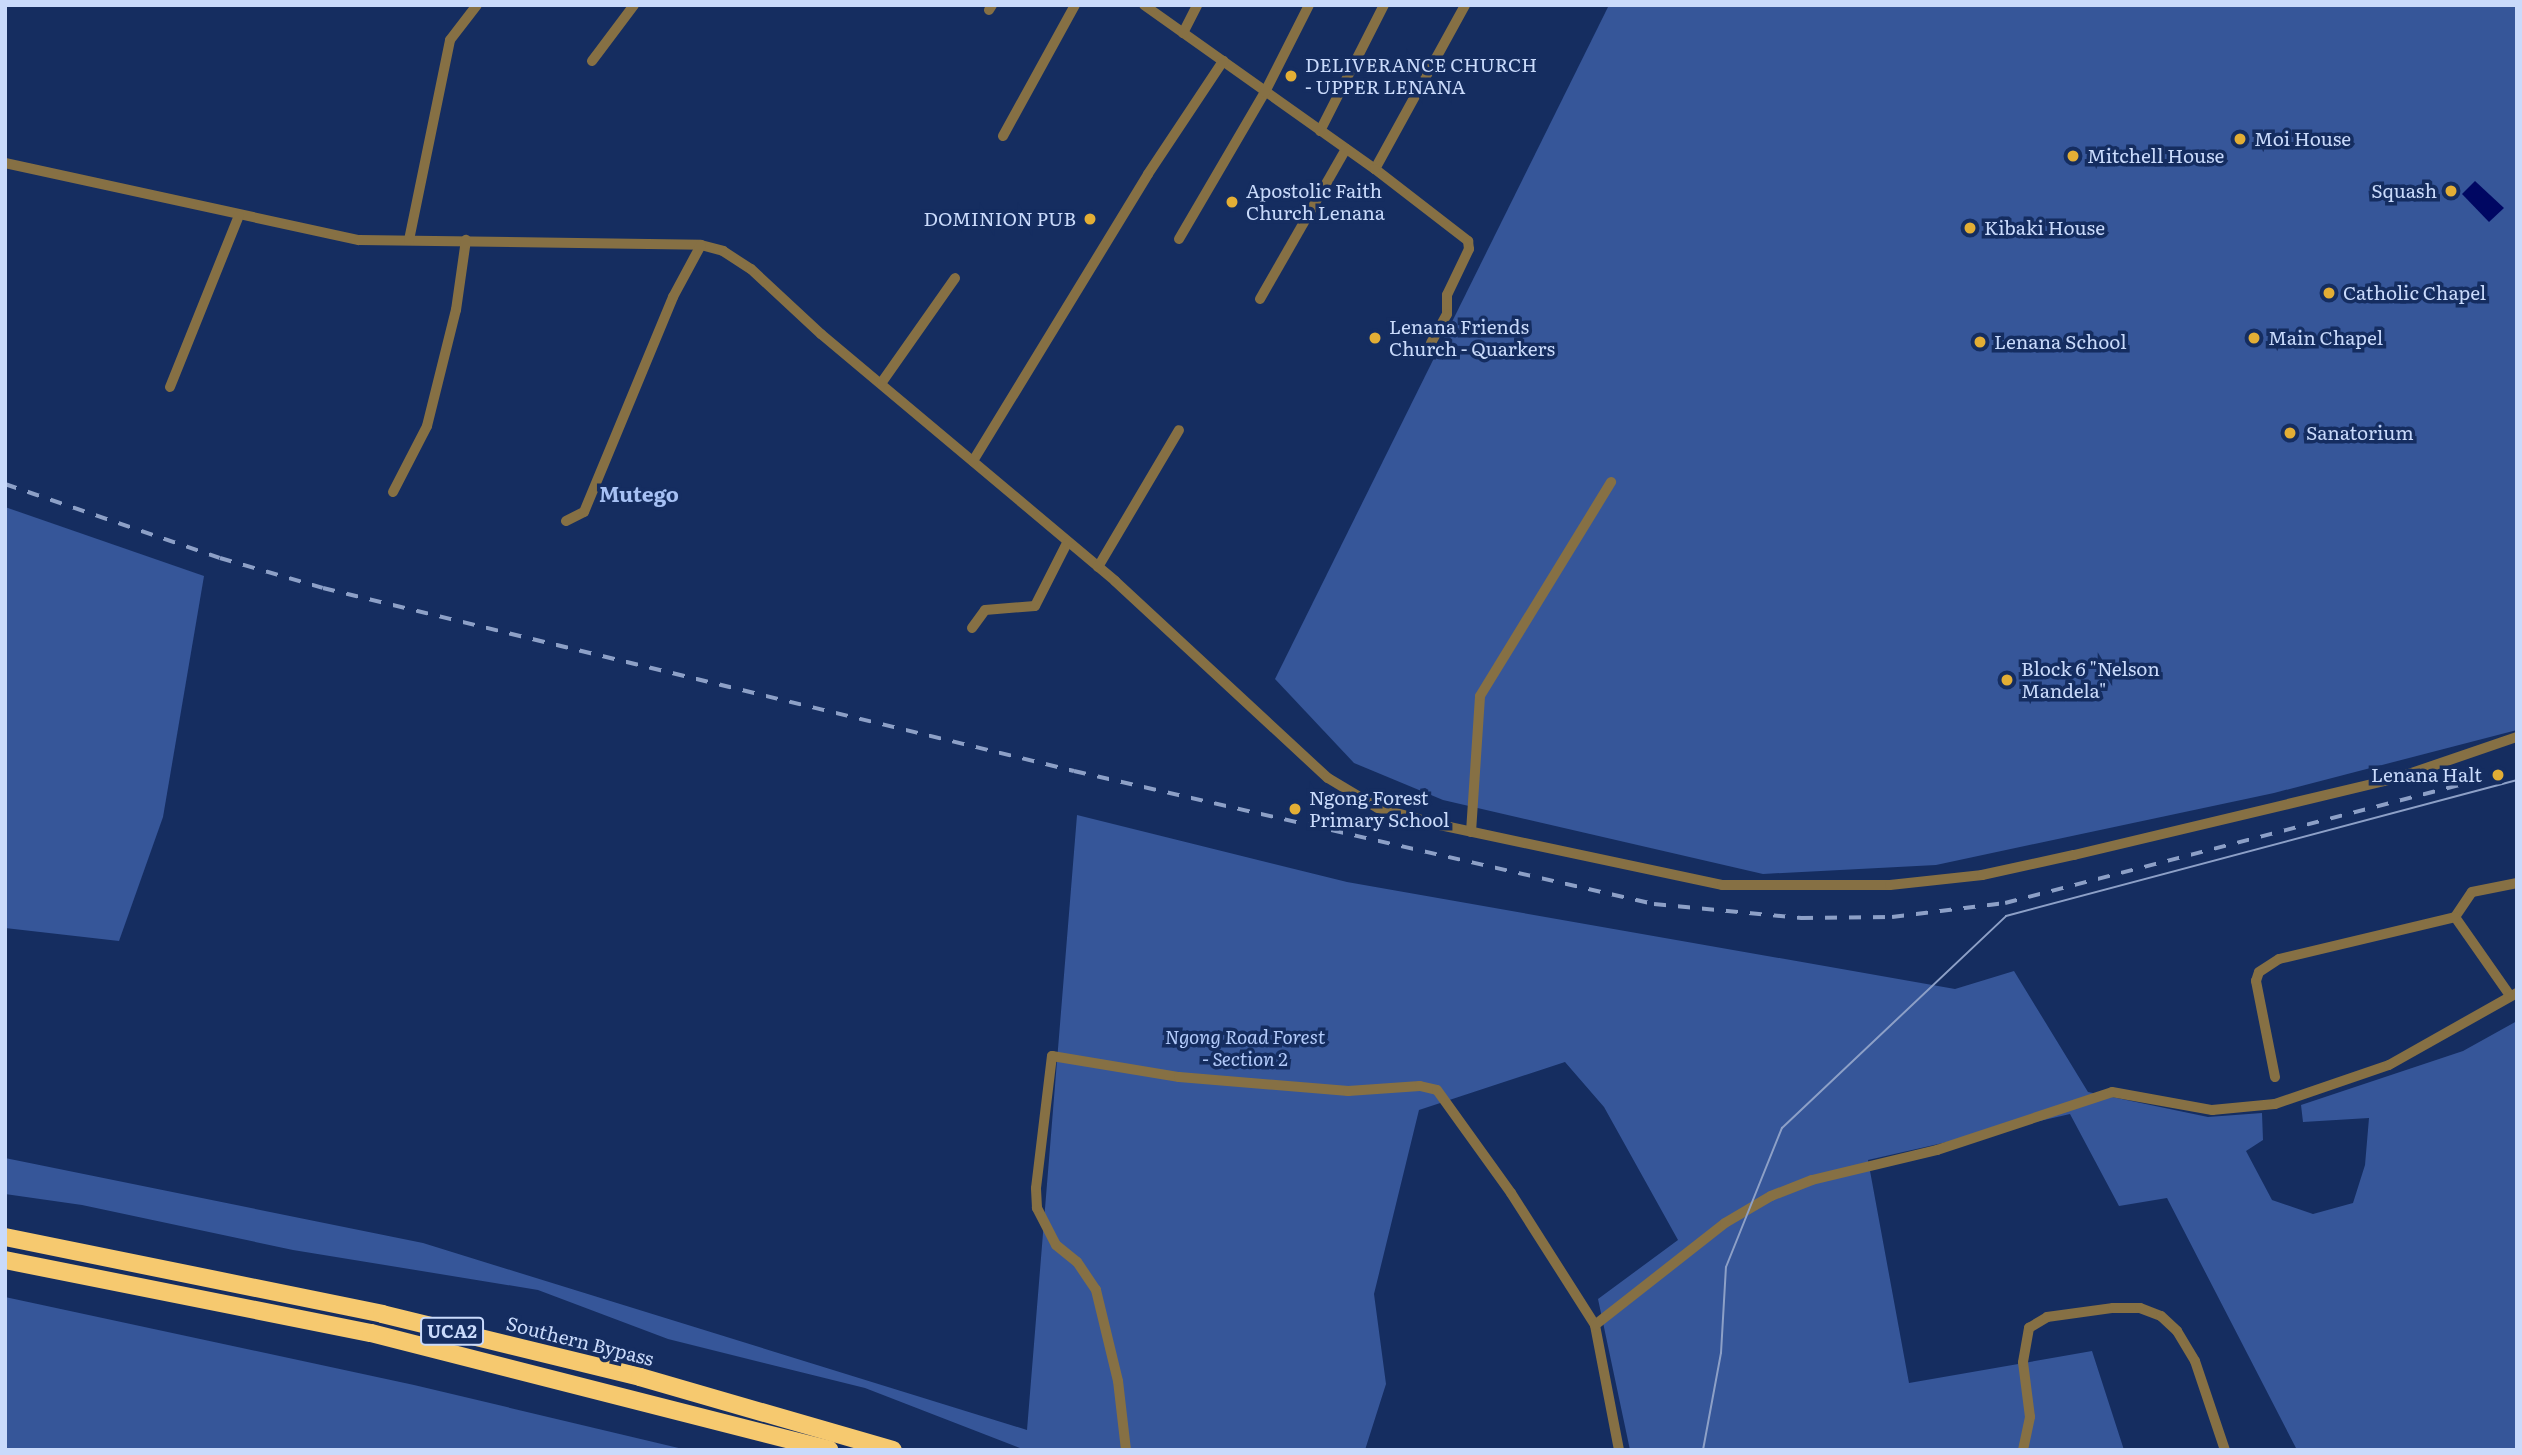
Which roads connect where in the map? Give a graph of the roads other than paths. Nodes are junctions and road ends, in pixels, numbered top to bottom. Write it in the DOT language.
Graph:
graph roads {
  1 [pos="477,5"];
  2 [pos="634,5"];
  3 [pos="1075,5"];
  4 [pos="1144,5"];
  5 [pos="1197,5"];
  6 [pos="1309,5"];
  7 [pos="1384,5"];
  8 [pos="1465,5"];
  9 [pos="1184,33"];
  10 [pos="592,61"];
  11 [pos="1223,61"];
  12 [pos="1265,92"];
  13 [pos="1320,131"];
  14 [pos="1003,136"];
  15 [pos="1346,149"];
  16 [pos="5,163"];
  17 [pos="1375,169"];
  18 [pos="239,215"];
  19 [pos="1179,239"];
  20 [pos="409,240"];
  21 [pos="466,240"];
  22 [pos="701,245"];
  23 [pos="955,278"];
  24 [pos="1261,299"];
  25 [pos="1431,343"];
  26 [pos="882,382"];
  27 [pos="170,387"];
  28 [pos="1179,430"];
  29 [pos="973,461"];
  30 [pos="1611,482"];
  31 [pos="393,492"];
  32 [pos="566,522"];
  33 [pos="1067,543"];
  34 [pos="1098,567"];
  35 [pos="972,628"];
  36 [pos="2517,737"];
  37 [pos="1471,832"];
  38 [pos="2517,883"];
  39 [pos="2455,917"];
  40 [pos="2513,994"];
  41 [pos="2275,1077"];
  42 [pos="5,1237"];
  43 [pos="5,1260"];
  44 [pos="1595,1325"];
  45 [pos="829,1450"];
  46 [pos="893,1450"];
  47 [pos="1126,1450"];
  48 [pos="1619,1450"];
  49 [pos="2022,1450"];
  50 [pos="2225,1450"];
  1 -- 20 [label="street"];
  2 -- 10 [label="street"];
  3 -- 14 [label="street"];
  4 -- 9 [label="street"];
  5 -- 9 [label="street"];
  6 -- 12 [label="street"];
  7 -- 13 [label="street"];
  8 -- 17 [label="street"];
  9 -- 11 [label="street"];
  11 -- 12 [label="street"];
  11 -- 29 [label="street"];
  12 -- 13 [label="street"];
  12 -- 19 [label="street"];
  13 -- 15 [label="street"];
  15 -- 17 [label="street"];
  15 -- 24 [label="street"];
  16 -- 18 [label="street"];
  17 -- 25 [label="street"];
  18 -- 20 [label="street"];
  18 -- 27 [label="street"];
  20 -- 21 [label="street"];
  21 -- 22 [label="street"];
  21 -- 31 [label="street"];
  22 -- 26 [label="street"];
  22 -- 32 [label="street"];
  23 -- 26 [label="street"];
  26 -- 29 [label="street"];
  28 -- 34 [label="street"];
  29 -- 33 [label="street"];
  30 -- 37 [label="street"];
  33 -- 34 [label="street"];
  33 -- 35 [label="street"];
  34 -- 37 [label="street"];
  36 -- 37 [label="street"];
  38 -- 39 [label="street"];
  39 -- 40 [label="street"];
  39 -- 41 [label="street"];
  40 -- 44 [label="street"];
  42 -- 46 [label="highway, Southern Bypass / UCA2"];
  43 -- 45 [label="highway, UCA2"];
  44 -- 47 [label="street"];
  44 -- 48 [label="street"];
  49 -- 50 [label="street"];
}
